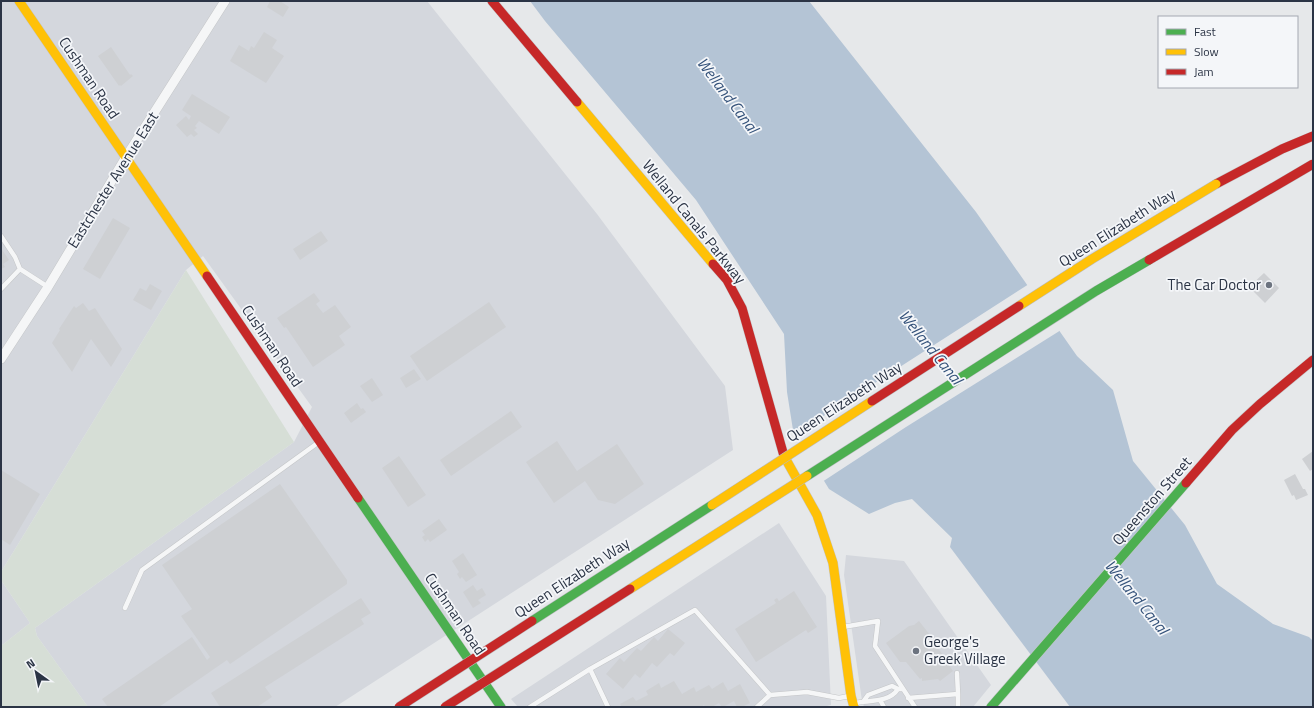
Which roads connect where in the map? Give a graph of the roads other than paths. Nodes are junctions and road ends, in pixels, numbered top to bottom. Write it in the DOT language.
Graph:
graph roads {
  1 [pos="19,1"];
  2 [pos="225,1"];
  3 [pos="492,1"];
  4 [pos="1313,136"];
  5 [pos="126,157"];
  6 [pos="1313,164"];
  7 [pos="1,236"];
  8 [pos="20,269"];
  9 [pos="48,286"];
  10 [pos="1,289"];
  11 [pos="1,359"];
  12 [pos="1313,360"];
  13 [pos="320,441"];
  14 [pos="125,608"];
  15 [pos="842,628"];
  16 [pos="590,668"];
  17 [pos="957,673"];
  18 [pos="900,689"];
  19 [pos="958,694"];
  20 [pos="770,695"];
  21 [pos="908,698"];
  22 [pos="880,700"];
  23 [pos="853,702"];
  24 [pos="863,702"];
  25 [pos="993,705"];
  26 [pos="399,707"];
  27 [pos="445,707"];
  28 [pos="501,707"];
  29 [pos="530,707"];
  30 [pos="608,707"];
  31 [pos="757,707"];
  32 [pos="884,707"];
  33 [pos="914,707"];
  34 [pos="958,707"];
  1 -- 5 [label="main road, Cushman Road"];
  2 -- 5 [label="street, Eastchester Avenue East"];
  3 -- 15 [label="main road, Welland Canals Parkway"];
  4 -- 26 [label="main road, Queen Elizabeth Way, bridge"];
  5 -- 9 [label="street, Eastchester Avenue East"];
  5 -- 13 [label="main road, Cushman Road"];
  6 -- 27 [label="main road, bridge"];
  7 -- 8 [label="lane"];
  8 -- 9 [label="lane"];
  8 -- 10 [label="lane"];
  9 -- 11 [label="street, Eastchester Avenue East"];
  12 -- 25 [label="main road, Queenston Street"];
  13 -- 14 [label="lane"];
  13 -- 28 [label="main road, Cushman Road"];
  15 -- 18 [label="lane"];
  15 -- 23 [label="main road, Welland Canals Parkway"];
  16 -- 20 [label="lane"];
  16 -- 29 [label="lane"];
  16 -- 30 [label="lane"];
  17 -- 19 [label="lane"];
  18 -- 21 [label="lane"];
  18 -- 22 [label="lane"];
  18 -- 24 [label="lane"];
  19 -- 21 [label="lane"];
  19 -- 34 [label="lane"];
  20 -- 23 [label="lane"];
  20 -- 31 [label="lane"];
  21 -- 33 [label="lane"];
  22 -- 24 [label="lane"];
  22 -- 32 [label="lane"];
  23 -- 24 [label="lane"];
}
